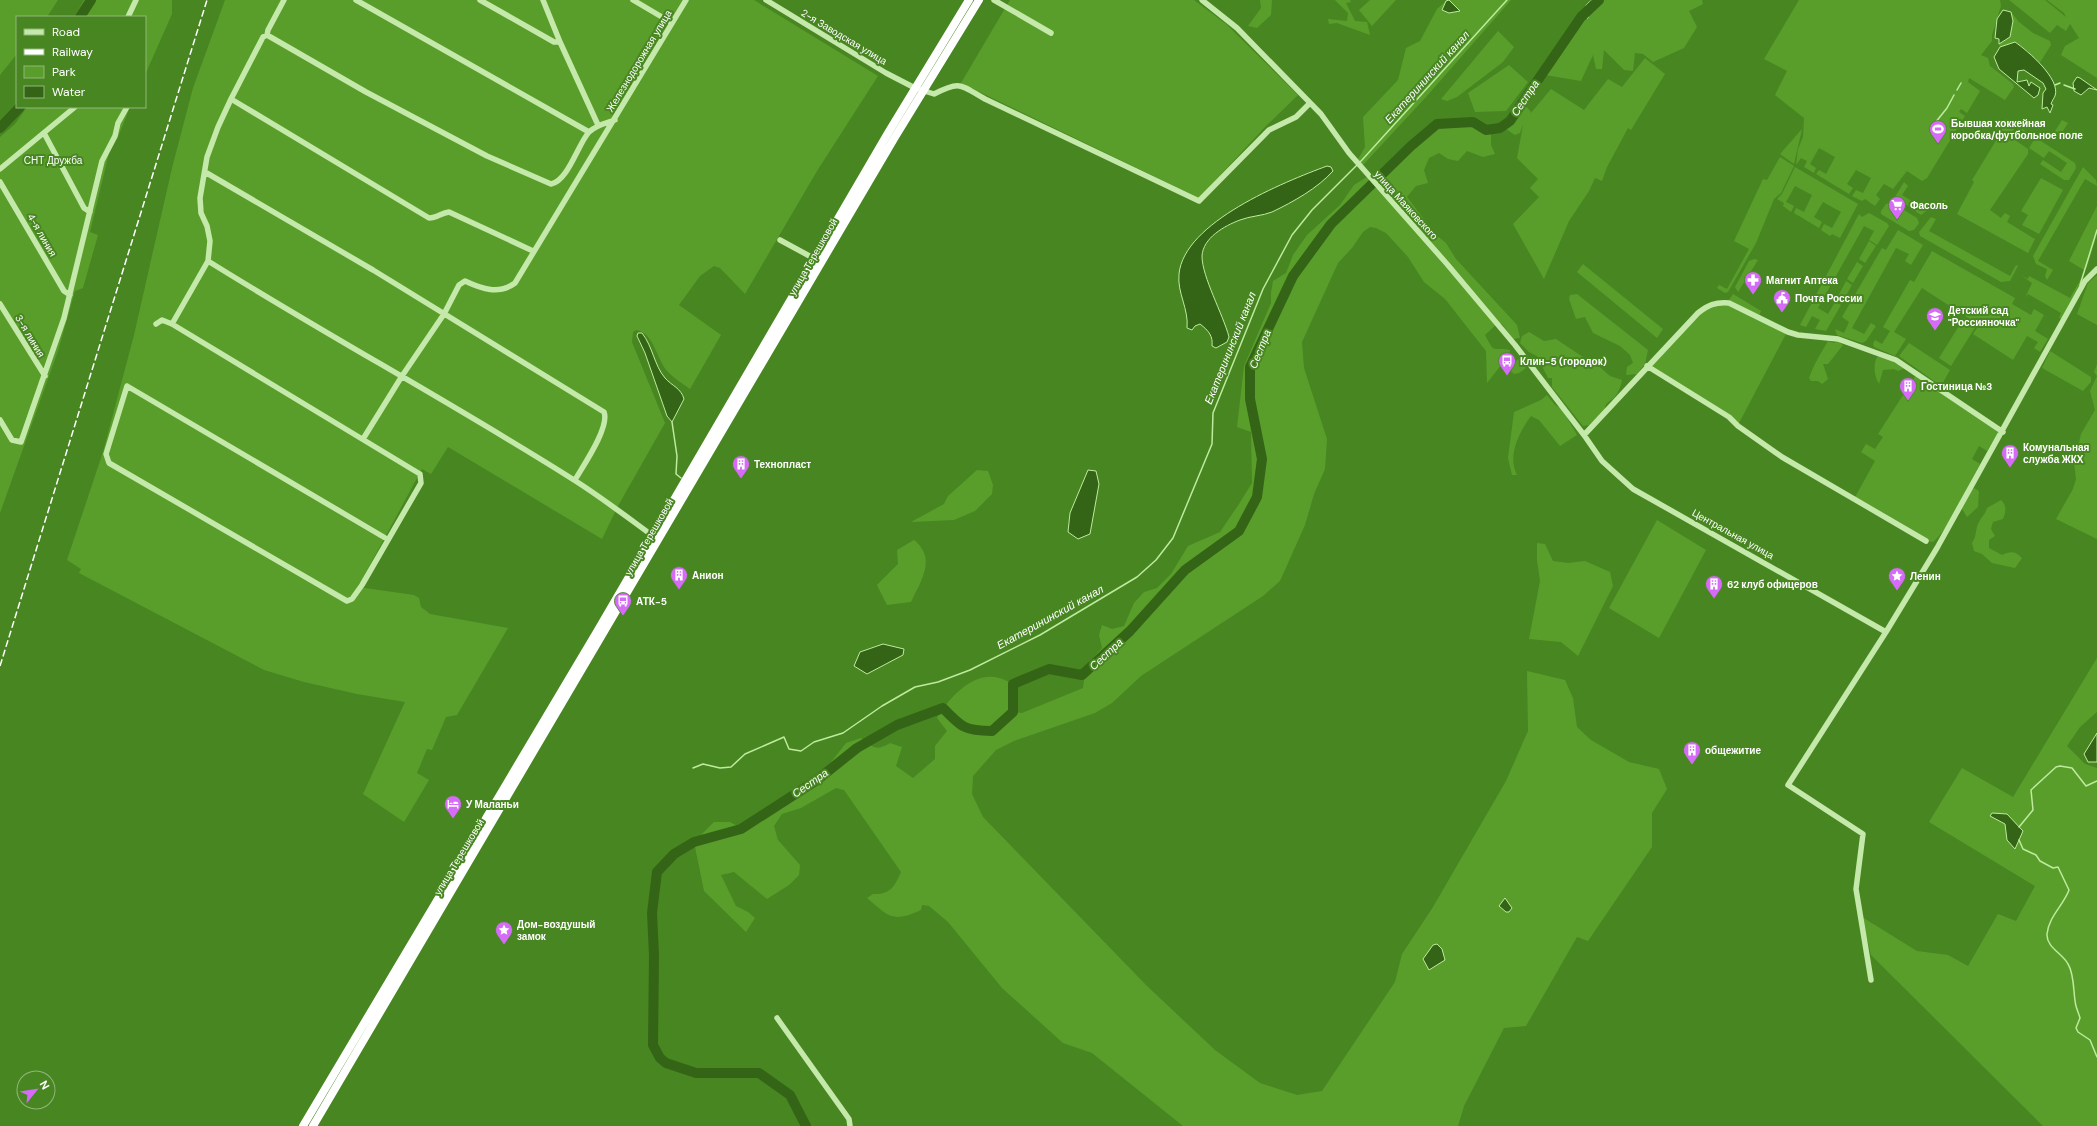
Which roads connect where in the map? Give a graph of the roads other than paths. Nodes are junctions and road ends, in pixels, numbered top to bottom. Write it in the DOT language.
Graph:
graph roads {
  1 [pos="136,0"];
  2 [pos="284,0"];
  3 [pos="356,0"];
  4 [pos="480,0"];
  5 [pos="543,0"];
  6 [pos="632,0"];
  7 [pos="686,0"];
  8 [pos="766,0"];
  9 [pos="969,0"];
  10 [pos="979,0"];
  11 [pos="994,0"];
  12 [pos="1202,0"];
  13 [pos="128,16"];
  14 [pos="672,23"];
  15 [pos="1051,33"];
  16 [pos="267,35"];
  17 [pos="560,42"];
  18 [pos="915,88"];
  19 [pos="923,92"];
  20 [pos="231,99"];
  21 [pos="1310,103"];
  22 [pos="74,108"];
  23 [pos="127,108"];
  24 [pos="615,120"];
  25 [pos="598,125"];
  26 [pos="589,132"];
  27 [pos="44,133"];
  28 [pos="0,168"];
  29 [pos="205,172"];
  30 [pos="0,182"];
  31 [pos="90,212"];
  32 [pos="780,240"];
  33 [pos="533,251"];
  34 [pos="815,259"];
  35 [pos="208,261"];
  36 [pos="2097,268"];
  37 [pos="70,295"];
  38 [pos="0,304"];
  39 [pos="444,314"];
  40 [pos="156,324"];
  41 [pos="172,324"];
  42 [pos="1647,366"];
  43 [pos="45,376"];
  44 [pos="402,376"];
  45 [pos="0,420"];
  46 [pos="2003,432"];
  47 [pos="1584,435"];
  48 [pos="364,439"];
  49 [pos="575,480"];
  50 [pos="653,536"];
  51 [pos="387,539"];
  52 [pos="1926,541"];
  53 [pos="1886,632"];
  54 [pos="1871,980"];
  55 [pos="777,1018"];
  56 [pos="303,1126"];
  57 [pos="313,1126"];
  58 [pos="850,1126"];
  1 -- 13 [label="street"];
  2 -- 16 [label="street"];
  3 -- 26 [label="street"];
  4 -- 17 [label="street"];
  5 -- 17 [label="street"];
  6 -- 14 [label="street"];
  7 -- 14 [label="street, Железнодорожная улица"];
  8 -- 18 [label="street, 2-я Заводская улица"];
  9 -- 18 [label="highway, улица Терешковой"];
  10 -- 19 [label="highway, улица Терешковой"];
  11 -- 15 [label="street"];
  12 -- 21 [label="street, улица Маяковского"];
  14 -- 24 [label="street, Железнодорожная улица"];
  16 -- 20 [label="street"];
  16 -- 26 [label="street"];
  17 -- 25 [label="street"];
  18 -- 19 [label="street, 2-я Заводская улица"];
  18 -- 34 [label="highway, улица Терешковой"];
  19 -- 21 [label="street"];
  19 -- 57 [label="highway, улица Терешковой"];
  20 -- 29 [label="street"];
  20 -- 33 [label="street"];
  21 -- 47 [label="street, улица Маяковского"];
  22 -- 27 [label="street"];
  23 -- 31 [label="street"];
  24 -- 25 [label="street"];
  24 -- 33 [label="street, Железнодорожная улица"];
  25 -- 26 [label="street"];
  27 -- 28 [label="street"];
  27 -- 31 [label="street"];
  29 -- 35 [label="street"];
  29 -- 39 [label="street"];
  30 -- 37 [label="street, 4-я линия"];
  31 -- 37 [label="street"];
  32 -- 34 [label="street"];
  33 -- 39 [label="street, Железнодорожная улица"];
  34 -- 50 [label="highway, улица Терешковой"];
  35 -- 41 [label="street"];
  35 -- 44 [label="street"];
  36 -- 46 [label="street"];
  37 -- 43 [label="street"];
  38 -- 43 [label="street, 3-я линия"];
  39 -- 44 [label="street"];
  39 -- 49 [label="street"];
  40 -- 41 [label="street"];
  41 -- 48 [label="street"];
  42 -- 46 [label="street"];
  42 -- 47 [label="street"];
  42 -- 52 [label="street"];
  43 -- 45 [label="street"];
  44 -- 48 [label="street"];
  44 -- 49 [label="street"];
  46 -- 53 [label="street"];
  47 -- 53 [label="street, Центральная улица"];
  48 -- 51 [label="street"];
  49 -- 50 [label="street"];
  50 -- 56 [label="highway, улица Терешковой"];
  51 -- 51 [label="street"];
  53 -- 54 [label="street"];
  55 -- 58 [label="street"];
}
